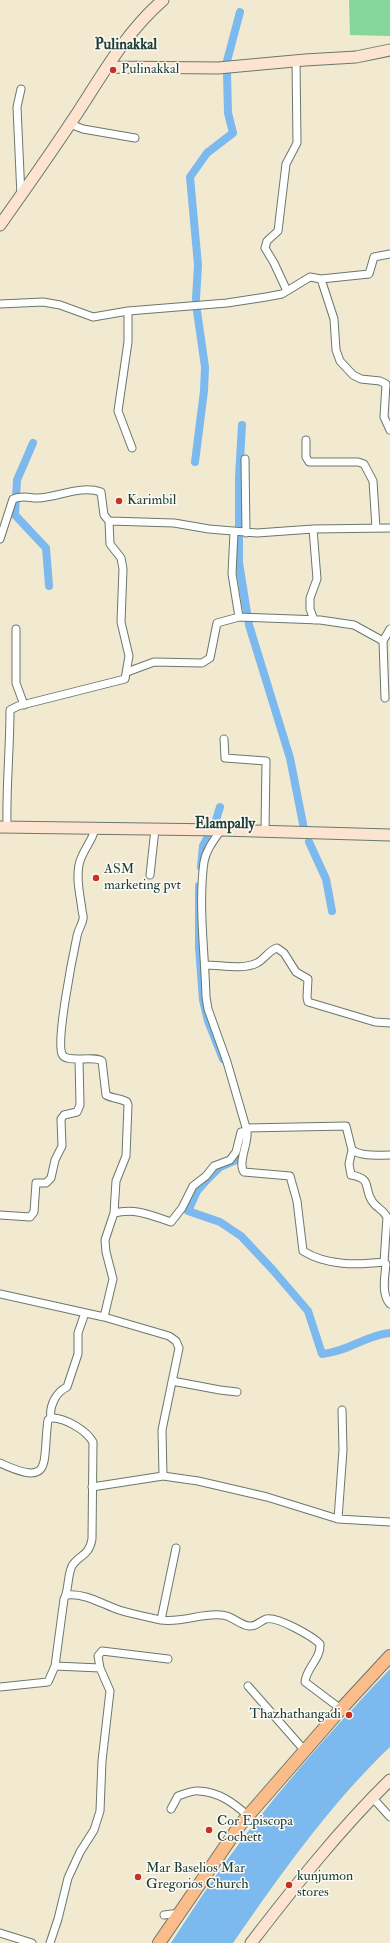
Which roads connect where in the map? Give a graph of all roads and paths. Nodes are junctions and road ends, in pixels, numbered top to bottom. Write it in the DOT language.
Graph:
graph roads {
  1 [pos="163,0"];
  2 [pos="390,50"];
  3 [pos="296,60"];
  4 [pos="108,67"];
  5 [pos="21,89"];
  6 [pos="70,124"];
  7 [pos="135,138"];
  8 [pos="21,196"];
  9 [pos="0,225"];
  10 [pos="390,254"];
  11 [pos="321,279"];
  12 [pos="287,291"];
  13 [pos="0,304"];
  14 [pos="128,311"];
  15 [pos="390,430"];
  16 [pos="306,440"];
  17 [pos="132,448"];
  18 [pos="245,459"];
  19 [pos="110,521"];
  20 [pos="376,528"];
  21 [pos="390,528"];
  22 [pos="313,529"];
  23 [pos="234,532"];
  24 [pos="246,533"];
  25 [pos="0,539"];
  26 [pos="246,617"];
  27 [pos="314,620"];
  28 [pos="16,629"];
  29 [pos="390,629"];
  30 [pos="383,641"];
  31 [pos="127,672"];
  32 [pos="385,698"];
  33 [pos="24,705"];
  34 [pos="224,739"];
  35 [pos="3,827"];
  36 [pos="95,829"];
  37 [pos="156,829"];
  38 [pos="214,830"];
  39 [pos="265,831"];
  40 [pos="390,835"];
  41 [pos="150,875"];
  42 [pos="205,965"];
  43 [pos="390,1023"];
  44 [pos="79,1059"];
  45 [pos="245,1130"];
  46 [pos="352,1150"];
  47 [pos="390,1155"];
  48 [pos="114,1214"];
  49 [pos="0,1215"];
  50 [pos="384,1262"];
  51 [pos="0,1294"];
  52 [pos="390,1304"];
  53 [pos="85,1313"];
  54 [pos="104,1317"];
  55 [pos="172,1381"];
  56 [pos="236,1392"];
  57 [pos="342,1410"];
  58 [pos="51,1418"];
  59 [pos="0,1463"];
  60 [pos="163,1476"];
  61 [pos="92,1487"];
  62 [pos="338,1519"];
  63 [pos="390,1522"];
  64 [pos="176,1548"];
  65 [pos="67,1595"];
  66 [pos="161,1620"];
  67 [pos="390,1656"];
  68 [pos="168,1659"];
  69 [pos="55,1666"];
  70 [pos="100,1668"];
  71 [pos="248,1686"];
  72 [pos="0,1687"];
  73 [pos="341,1709"];
  74 [pos="305,1751"];
  75 [pos="390,1780"];
  76 [pos="372,1797"];
  77 [pos="171,1809"];
  78 [pos="248,1816"];
  79 [pos="390,1817"];
  80 [pos="181,1913"];
  81 [pos="164,1916"];
  82 [pos="0,1933"];
  83 [pos="32,1943"];
  84 [pos="50,1943"];
  85 [pos="159,1943"];
  86 [pos="251,1943"];
  1 -- 4 [label="main road"];
  2 -- 3 [label="main road"];
  3 -- 4 [label="main road"];
  3 -- 12 [label="street"];
  4 -- 6 [label="main road"];
  5 -- 8 [label="street"];
  6 -- 7 [label="street"];
  6 -- 8 [label="main road"];
  8 -- 9 [label="main road"];
  10 -- 11 [label="street"];
  11 -- 12 [label="street"];
  11 -- 15 [label="street"];
  12 -- 14 [label="street"];
  13 -- 14 [label="street"];
  14 -- 17 [label="street"];
  16 -- 20 [label="street"];
  18 -- 24 [label="street"];
  19 -- 23 [label="street"];
  19 -- 25 [label="street"];
  19 -- 31 [label="street"];
  20 -- 21 [label="street"];
  20 -- 22 [label="street"];
  22 -- 24 [label="street"];
  22 -- 27 [label="street"];
  23 -- 24 [label="street"];
  23 -- 26 [label="street"];
  26 -- 27 [label="street"];
  26 -- 31 [label="street"];
  27 -- 30 [label="street"];
  28 -- 33 [label="street"];
  29 -- 30 [label="street"];
  30 -- 32 [label="street"];
  31 -- 33 [label="street"];
  33 -- 35 [label="street"];
  34 -- 39 [label="street"];
  35 -- 36 [label="main road"];
  36 -- 37 [label="main road"];
  36 -- 44 [label="street"];
  37 -- 38 [label="main road"];
  37 -- 41 [label="street"];
  38 -- 39 [label="main road"];
  38 -- 42 [label="street"];
  39 -- 40 [label="main road"];
  42 -- 43 [label="street"];
  42 -- 45 [label="street"];
  44 -- 48 [label="street"];
  44 -- 49 [label="street"];
  45 -- 46 [label="street"];
  45 -- 48 [label="street"];
  45 -- 50 [label="street"];
  46 -- 47 [label="street"];
  46 -- 50 [label="street"];
  48 -- 54 [label="street"];
  50 -- 52 [label="street"];
  51 -- 53 [label="street"];
  53 -- 54 [label="street"];
  53 -- 58 [label="street"];
  54 -- 55 [label="street"];
  55 -- 56 [label="street"];
  55 -- 60 [label="street"];
  57 -- 62 [label="street"];
  58 -- 59 [label="street"];
  58 -- 61 [label="street"];
  60 -- 61 [label="street"];
  60 -- 62 [label="street"];
  61 -- 65 [label="street"];
  62 -- 63 [label="street"];
  64 -- 66 [label="street"];
  65 -- 66 [label="street"];
  65 -- 69 [label="street"];
  66 -- 73 [label="street"];
  67 -- 73 [label="main road"];
  68 -- 70 [label="street"];
  69 -- 70 [label="street"];
  69 -- 72 [label="street"];
  70 -- 84 [label="street"];
  71 -- 74 [label="street"];
  73 -- 74 [label="main road"];
  74 -- 78 [label="main road"];
  75 -- 76 [label="main road"];
  76 -- 79 [label="street"];
  76 -- 86 [label="main road"];
  77 -- 78 [label="street"];
  78 -- 80 [label="main road"];
  80 -- 81 [label="street"];
  80 -- 85 [label="main road"];
  82 -- 83 [label="street"];
}
